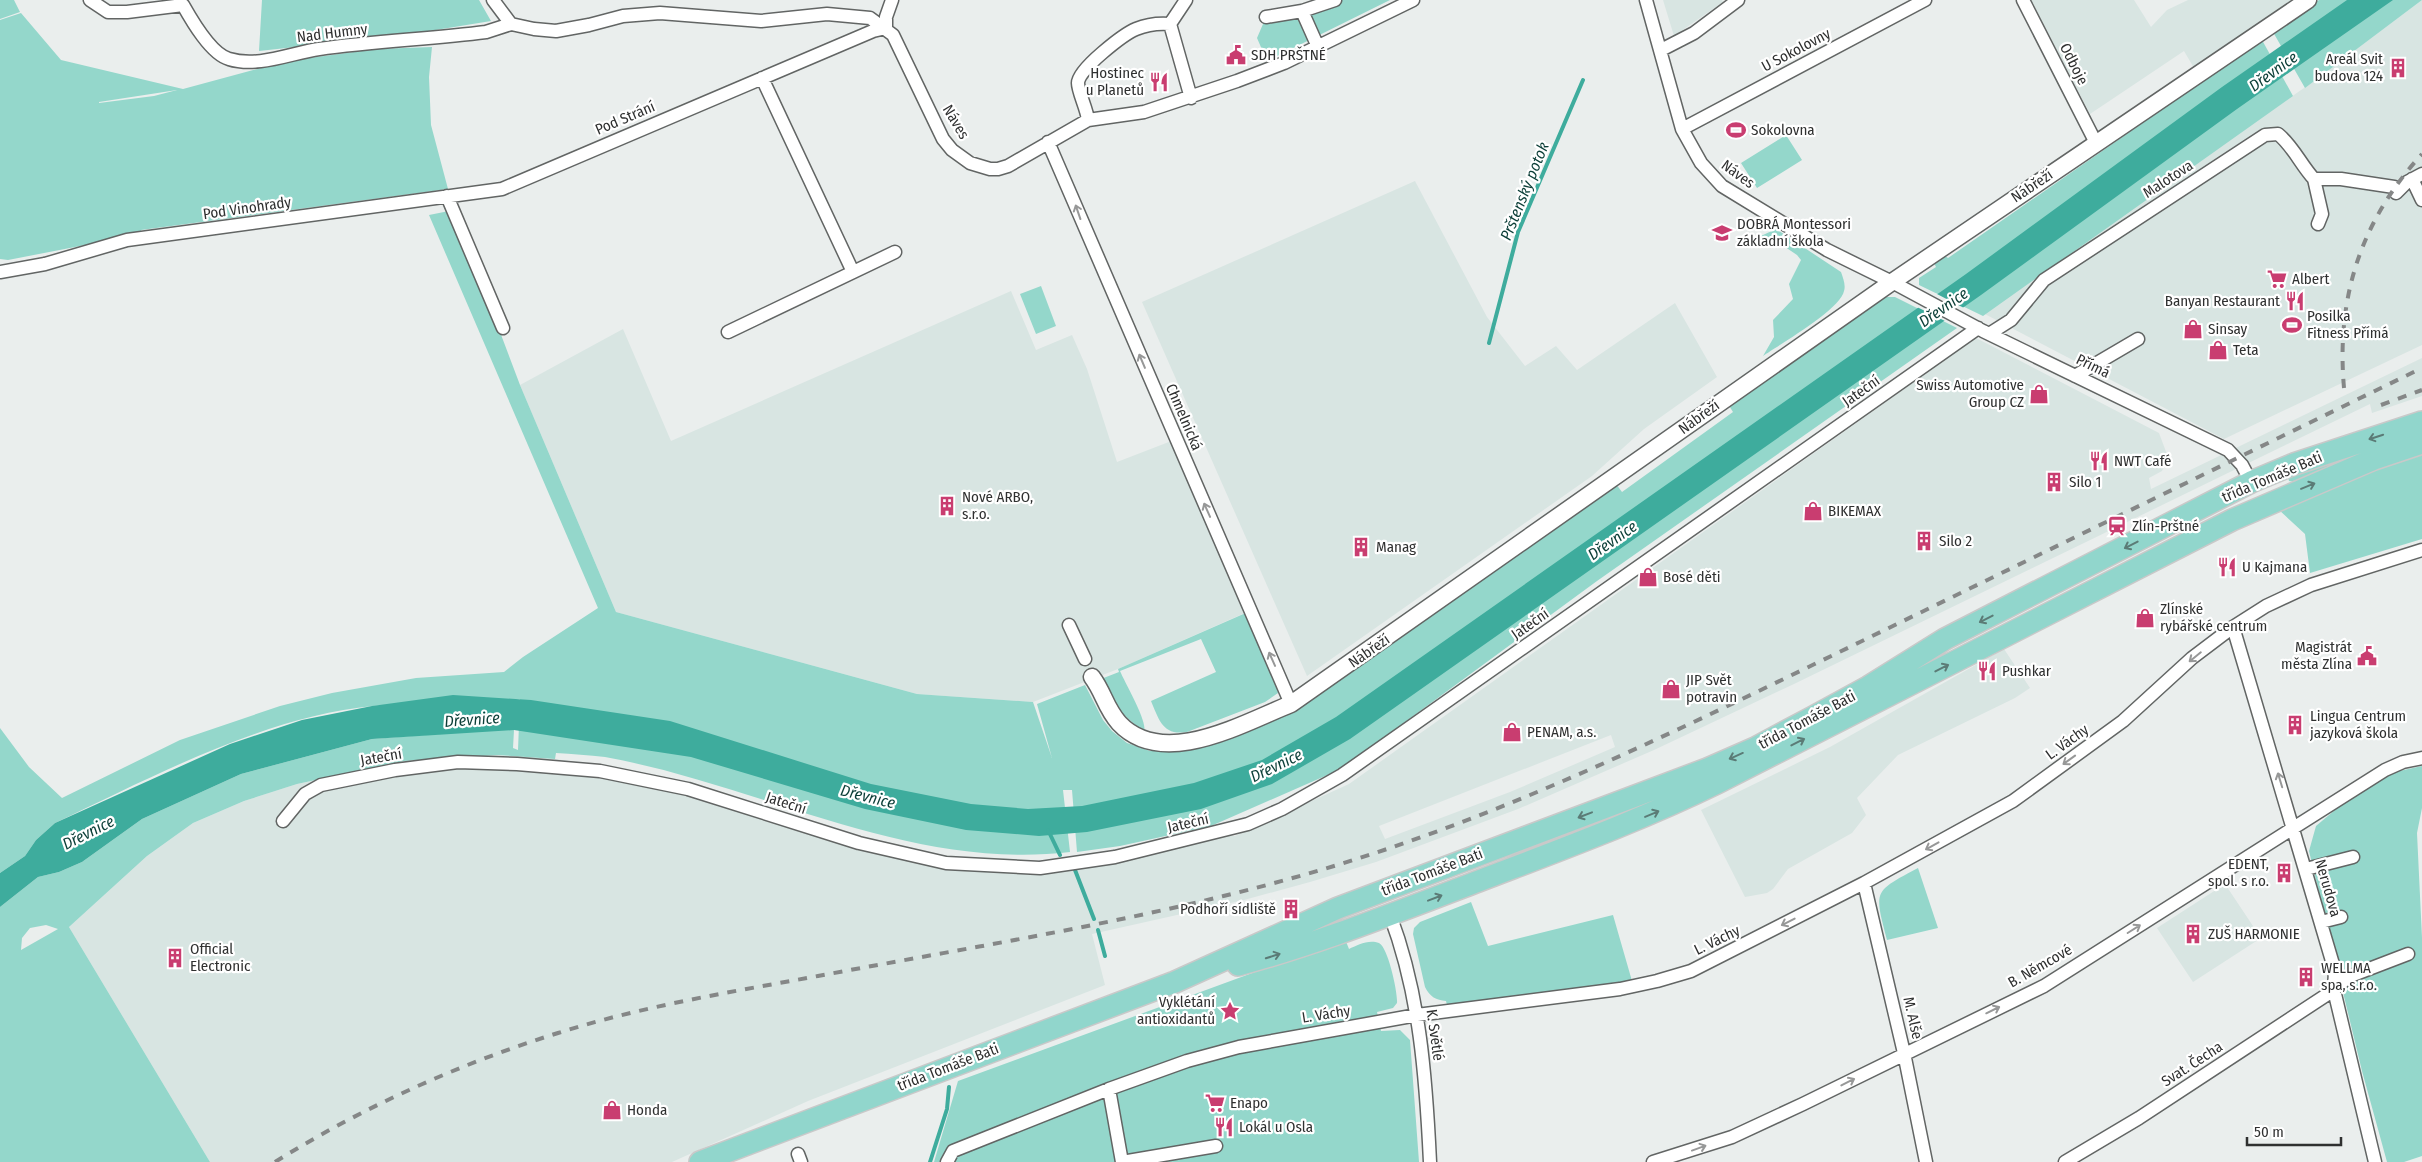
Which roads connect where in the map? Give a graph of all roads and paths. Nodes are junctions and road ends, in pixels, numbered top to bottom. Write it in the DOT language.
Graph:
graph roads {
  1 [pos="90,0"];
  2 [pos="493,0"];
  3 [pos="892,0"];
  4 [pos="1186,0"];
  5 [pos="1335,0"];
  6 [pos="1413,0"];
  7 [pos="1646,0"];
  8 [pos="1738,0"];
  9 [pos="1925,0"];
  10 [pos="2023,0"];
  11 [pos="2308,0"];
  12 [pos="183,3"];
  13 [pos="1302,11"];
  14 [pos="1266,17"];
  15 [pos="511,24"];
  16 [pos="1170,24"];
  17 [pos="886,28"];
  18 [pos="1318,47"];
  19 [pos="1661,50"];
  20 [pos="762,78"];
  21 [pos="1191,98"];
  22 [pos="1088,120"];
  23 [pos="1682,129"];
  24 [pos="1048,142"];
  25 [pos="2096,143"];
  26 [pos="2417,177"];
  27 [pos="2314,179"];
  28 [pos="502,189"];
  29 [pos="447,196"];
  30 [pos="2422,200"];
  31 [pos="2318,224"];
  32 [pos="895,252"];
  33 [pos="0,272"];
  34 [pos="853,272"];
  35 [pos="1892,282"];
  36 [pos="1909,292"];
  37 [pos="503,328"];
  38 [pos="1978,328"];
  39 [pos="728,332"];
  40 [pos="2138,339"];
  41 [pos="2075,376"];
  42 [pos="2422,422"];
  43 [pos="2422,443"];
  44 [pos="2251,482"];
  45 [pos="2263,505"];
  46 [pos="2422,550"];
  47 [pos="1069,625"];
  48 [pos="2233,627"];
  49 [pos="1085,658"];
  50 [pos="1092,677"];
  51 [pos="1291,704"];
  52 [pos="2422,758"];
  53 [pos="284,821"];
  54 [pos="2294,827"];
  55 [pos="2353,857"];
  56 [pos="2306,869"];
  57 [pos="1864,883"];
  58 [pos="1381,891"];
  59 [pos="1390,915"];
  60 [pos="2340,917"];
  61 [pos="2321,922"];
  62 [pos="2408,954"];
  63 [pos="1175,982"];
  64 [pos="2334,990"];
  65 [pos="1417,1015"];
  66 [pos="1904,1053"];
  67 [pos="1109,1089"];
  68 [pos="1216,1146"];
  69 [pos="714,1158"];
  70 [pos="700,1162"];
  71 [pos="947,1162"];
  72 [pos="1122,1162"];
  73 [pos="1430,1162"];
  74 [pos="1652,1162"];
  75 [pos="1926,1162"];
  76 [pos="2065,1162"];
  77 [pos="2375,1162"];
  1 -- 12 [label="street"];
  2 -- 15 [label="street"];
  3 -- 17 [label="street"];
  4 -- 16 [label="street"];
  5 -- 13 [label="street"];
  6 -- 18 [label="street, Náves"];
  7 -- 19 [label="street, Náves"];
  8 -- 19 [label="street"];
  9 -- 23 [label="street, U Sokolovny"];
  10 -- 25 [label="street, Odboje"];
  11 -- 25 [label="street, Nábřeží"];
  12 -- 15 [label="street, Nad Humny"];
  13 -- 14 [label="street"];
  13 -- 18 [label="street"];
  15 -- 17 [label="street, Nad Humny"];
  16 -- 21 [label="street"];
  16 -- 22 [label="street"];
  17 -- 20 [label="street, Pod Strání"];
  17 -- 24 [label="street, Náves"];
  18 -- 21 [label="street, Náves"];
  19 -- 23 [label="street, Náves"];
  20 -- 28 [label="street, Pod Strání"];
  20 -- 34 [label="street"];
  21 -- 22 [label="street, Náves"];
  22 -- 24 [label="street, Náves"];
  23 -- 35 [label="street, Náves"];
  51 -- 24 [label="street, Chmelnická, one-way"];
  25 -- 35 [label="street, Nábřeží"];
  26 -- 27 [label="street"];
  26 -- 30 [label="street"];
  27 -- 31 [label="street"];
  27 -- 38 [label="street, Malotova"];
  28 -- 29 [label="street, Pod Vinohrady"];
  29 -- 33 [label="street, Pod Vinohrady"];
  29 -- 37 [label="street"];
  32 -- 34 [label="street"];
  34 -- 39 [label="street"];
  35 -- 36 [label="street, Náves"];
  35 -- 51 [label="street, Nábřeží"];
  36 -- 38 [label="street, Přímá"];
  38 -- 41 [label="street, Přímá"];
  38 -- 53 [label="street, Jateční"];
  40 -- 41 [label="street"];
  41 -- 44 [label="street, Přímá"];
  42 -- 44 [label="main road, třída Tomáše Bati, one-way"];
  45 -- 43 [label="main road, třída Tomáše Bati, one-way"];
  44 -- 45 [label="main road"];
  44 -- 58 [label="main road, třída Tomáše Bati, one-way"];
  59 -- 45 [label="main road, třída Tomáše Bati, one-way"];
  46 -- 48 [label="street, L. Váchy"];
  47 -- 49 [label="street"];
  54 -- 48 [label="street, Nerudova, one-way"];
  48 -- 57 [label="street, L. Váchy, one-way"];
  50 -- 51 [label="street, Nábřeží"];
  52 -- 54 [label="street, B. Němcové"];
  54 -- 56 [label="street, Nerudova"];
  66 -- 54 [label="street, B. Němcové, one-way"];
  55 -- 56 [label="street"];
  56 -- 61 [label="street, Nerudova"];
  57 -- 65 [label="street, L. Váchy, one-way"];
  57 -- 66 [label="street, M. Alše"];
  58 -- 59 [label="main road"];
  58 -- 63 [label="main road, třída Tomáše Bati"];
  63 -- 59 [label="main road, třída Tomáše Bati, one-way"];
  59 -- 65 [label="street, K. Světlé"];
  60 -- 61 [label="street"];
  61 -- 64 [label="street, Nerudova"];
  62 -- 64 [label="street, Svat. Čecha"];
  63 -- 69 [label="main road, třída Tomáše Bati"];
  64 -- 76 [label="street, Svat. Čecha"];
  64 -- 77 [label="street, Nerudova"];
  65 -- 67 [label="street, L. Váchy"];
  65 -- 73 [label="street, K. Světlé"];
  74 -- 66 [label="street, B. Němcové, one-way"];
  66 -- 75 [label="street, M. Alše"];
  67 -- 71 [label="street, L. Váchy"];
  67 -- 72 [label="street"];
  68 -- 72 [label="street"];
  69 -- 70 [label="main road, třída Tomáše Bati"];
}
